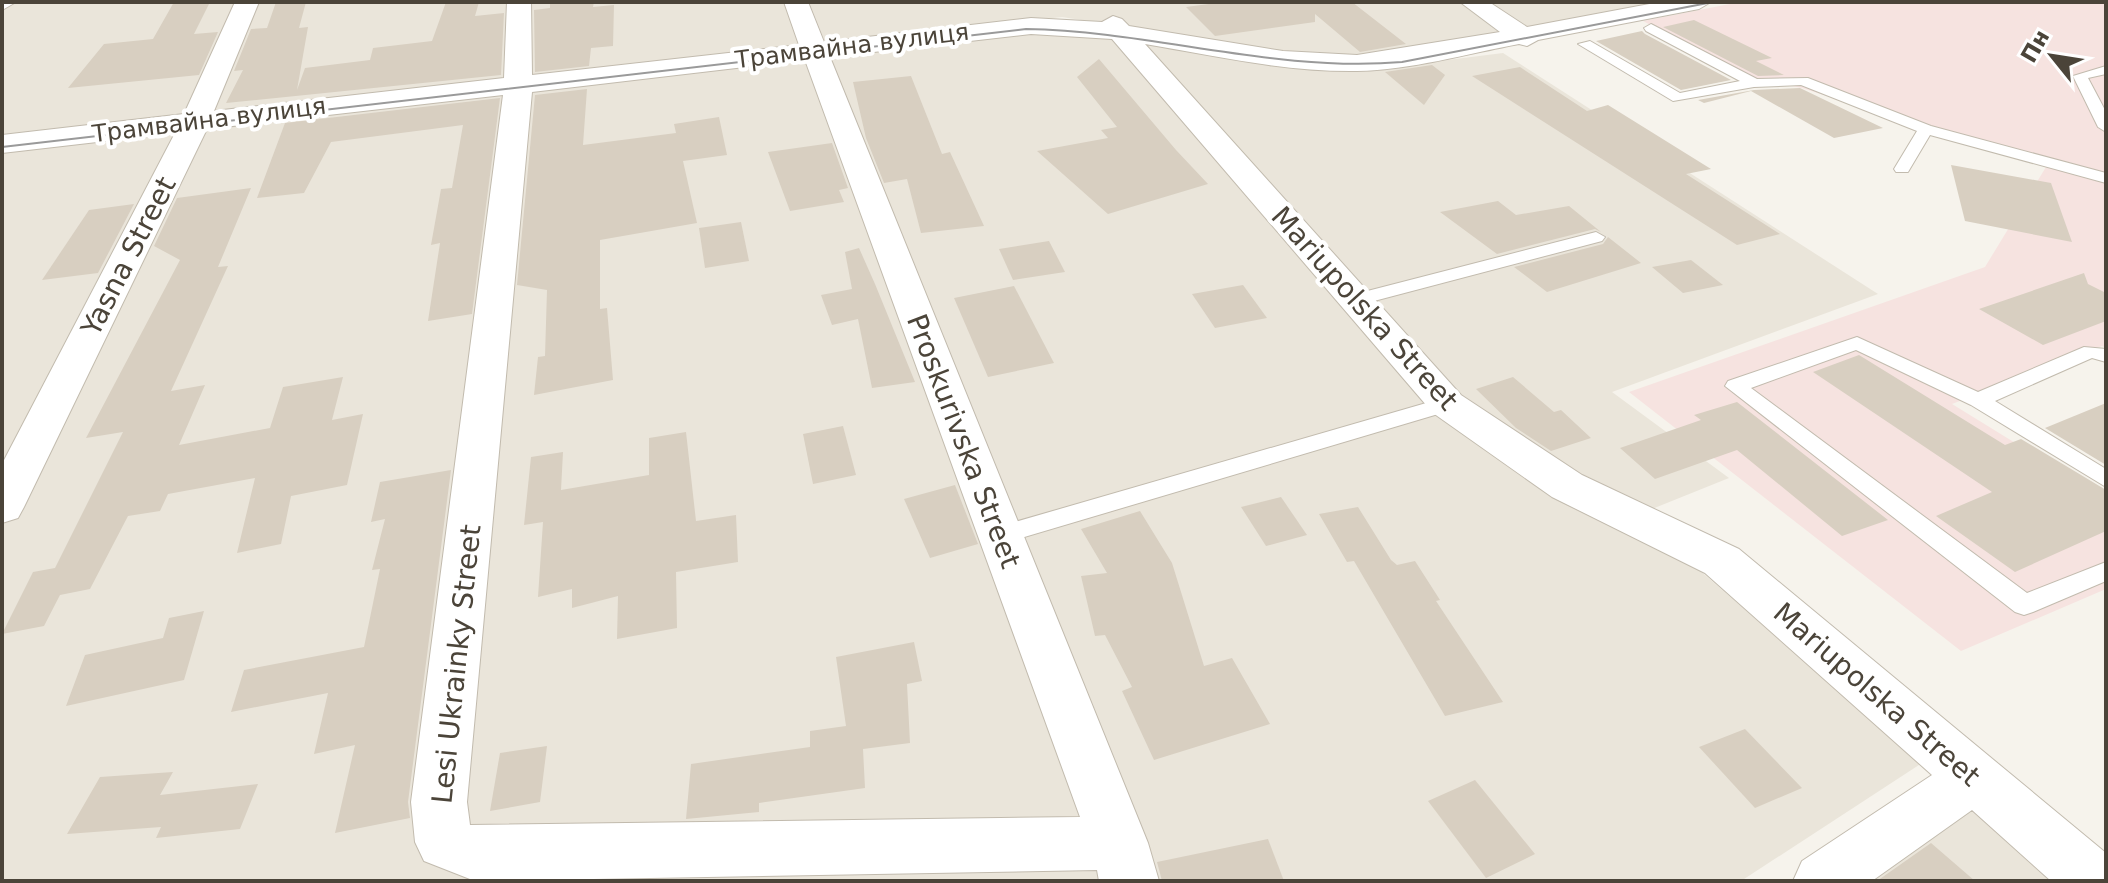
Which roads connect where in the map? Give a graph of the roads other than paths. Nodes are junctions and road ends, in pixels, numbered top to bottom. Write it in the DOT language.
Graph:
graph roads {
  1 [pos="247,2"];
  2 [pos="519,2"];
  3 [pos="796,2"];
  4 [pos="1472,2"];
  5 [pos="1699,2"];
  6 [pos="1107,17"];
  7 [pos="1651,28"];
  8 [pos="1524,37"];
  9 [pos="1585,44"];
  10 [pos="813,50"];
  11 [pos="2106,70"];
  12 [pos="1754,83"];
  13 [pos="518,84"];
  14 [pos="196,122"];
  15 [pos="2106,127"];
  16 [pos="1926,129"];
  17 [pos="2,144"];
  18 [pos="1902,169"];
  19 [pos="2106,178"];
  20 [pos="1596,237"];
  21 [pos="1355,300"];
  22 [pos="2106,356"];
  23 [pos="1978,400"];
  24 [pos="1447,404"];
  25 [pos="2106,479"];
  26 [pos="2,507"];
  27 [pos="1001,535"];
  28 [pos="2106,571"];
  29 [pos="1973,778"];
  30 [pos="1124,862"];
  31 [pos="1823,881"];
  32 [pos="2095,881"];
  1 -- 14 [label="street, Yasna Street"];
  2 -- 13 [label="street, Lesi Ukrainky Street"];
  3 -- 10 [label="street, Proskurivska Street"];
  4 -- 8 [label="street"];
  5 -- 8 [label="street, Трамвайна вулиця"];
  6 -- 8 [label="street, Трамвайна вулиця"];
  6 -- 10 [label="street, Трамвайна вулиця"];
  6 -- 21 [label="street, Mariupolska Street"];
  7 -- 12 [label="lane"];
  9 -- 12 [label="lane"];
  10 -- 13 [label="street, Трамвайна вулиця"];
  10 -- 27 [label="street, Proskurivska Street"];
  11 -- 15 [label="lane"];
  12 -- 16 [label="lane"];
  13 -- 14 [label="street, Трамвайна вулиця"];
  13 -- 30 [label="street, Lesi Ukrainky Street"];
  14 -- 17 [label="street, Трамвайна вулиця"];
  14 -- 26 [label="street, Yasna Street"];
  16 -- 18 [label="lane"];
  16 -- 19 [label="lane"];
  20 -- 21 [label="lane"];
  21 -- 24 [label="street, Mariupolska Street"];
  22 -- 23 [label="lane"];
  23 -- 25 [label="lane"];
  23 -- 28 [label="lane"];
  24 -- 27 [label="lane"];
  24 -- 29 [label="street, Mariupolska Street"];
  27 -- 30 [label="street, Proskurivska Street"];
  29 -- 31 [label="street"];
  29 -- 32 [label="street, Mariupolska Street"];
}
